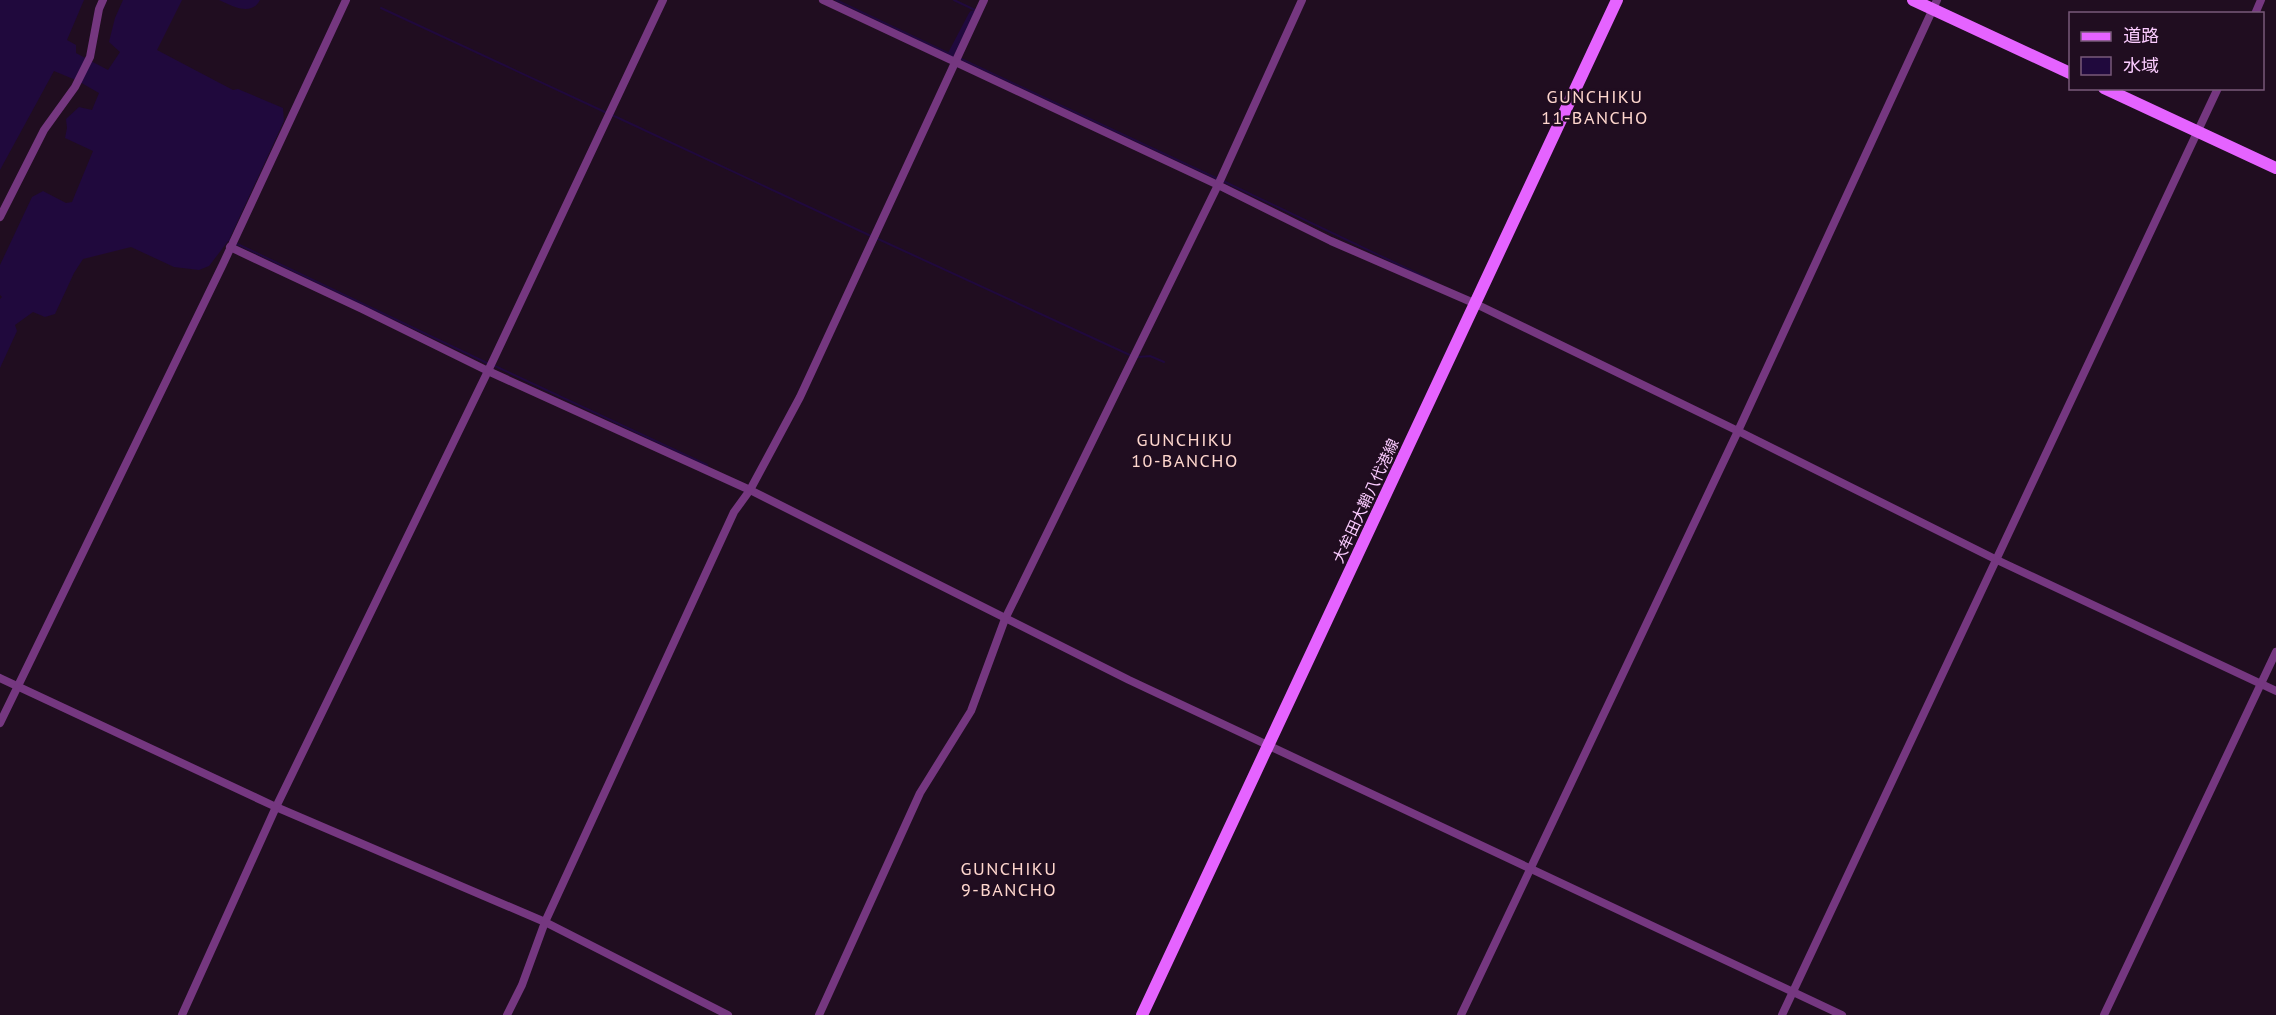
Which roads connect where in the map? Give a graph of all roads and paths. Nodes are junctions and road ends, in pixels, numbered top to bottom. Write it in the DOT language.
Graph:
graph roads {
  1 [pos="103,0"];
  2 [pos="346,0"];
  3 [pos="663,0"];
  4 [pos="823,0"];
  5 [pos="984,0"];
  6 [pos="1302,0"];
  7 [pos="1617,0"];
  8 [pos="1913,0"];
  9 [pos="1934,5"];
  10 [pos="957,59"];
  11 [pos="2069,72"];
  12 [pos="2108,90"];
  13 [pos="2217,90"];
  14 [pos="2198,131"];
  15 [pos="2276,168"];
  16 [pos="1218,185"];
  17 [pos="0,217"];
  18 [pos="232,243"];
  19 [pos="1476,304"];
  20 [pos="489,367"];
  21 [pos="1738,431"];
  22 [pos="750,490"];
  23 [pos="1997,561"];
  24 [pos="1005,619"];
  25 [pos="2276,652"];
  26 [pos="0,678"];
  27 [pos="2261,684"];
  28 [pos="17,686"];
  29 [pos="2276,691"];
  30 [pos="0,723"];
  31 [pos="1268,744"];
  32 [pos="276,807"];
  33 [pos="1530,868"];
  34 [pos="545,922"];
  35 [pos="1793,992"];
  36 [pos="182,1015"];
  37 [pos="507,1015"];
  38 [pos="728,1015"];
  39 [pos="819,1015"];
  40 [pos="1142,1015"];
  41 [pos="1461,1015"];
  42 [pos="1782,1015"];
  43 [pos="1842,1015"];
  44 [pos="2104,1015"];
  1 -- 17 [label="street"];
  2 -- 18 [label="street"];
  3 -- 20 [label="street"];
  4 -- 10 [label="street"];
  5 -- 10 [label="street"];
  6 -- 16 [label="street"];
  7 -- 19 [label="main road, 大牟田大鞘八代港線"];
  8 -- 9 [label="main road"];
  9 -- 11 [label="main road"];
  9 -- 21 [label="street"];
  10 -- 16 [label="street"];
  10 -- 22 [label="street"];
  12 -- 14 [label="main road"];
  13 -- 14 [label="street"];
  14 -- 15 [label="main road"];
  14 -- 23 [label="street"];
  16 -- 19 [label="street"];
  16 -- 24 [label="street"];
  18 -- 20 [label="street"];
  18 -- 28 [label="street"];
  19 -- 21 [label="street"];
  19 -- 31 [label="main road, 大牟田大鞘八代港線"];
  20 -- 22 [label="street"];
  20 -- 32 [label="street"];
  21 -- 23 [label="street"];
  21 -- 33 [label="street"];
  22 -- 24 [label="street"];
  22 -- 34 [label="street"];
  23 -- 27 [label="street"];
  23 -- 35 [label="street"];
  24 -- 31 [label="street"];
  24 -- 39 [label="street"];
  25 -- 27 [label="street"];
  26 -- 28 [label="street"];
  27 -- 29 [label="street"];
  27 -- 44 [label="street"];
  28 -- 30 [label="street"];
  28 -- 32 [label="street"];
  31 -- 33 [label="street"];
  31 -- 40 [label="main road, 大牟田大鞘八代港線"];
  32 -- 34 [label="street"];
  32 -- 36 [label="street"];
  33 -- 35 [label="street"];
  33 -- 41 [label="street"];
  34 -- 37 [label="street"];
  34 -- 38 [label="street"];
  35 -- 42 [label="street"];
  35 -- 43 [label="street"];
}
